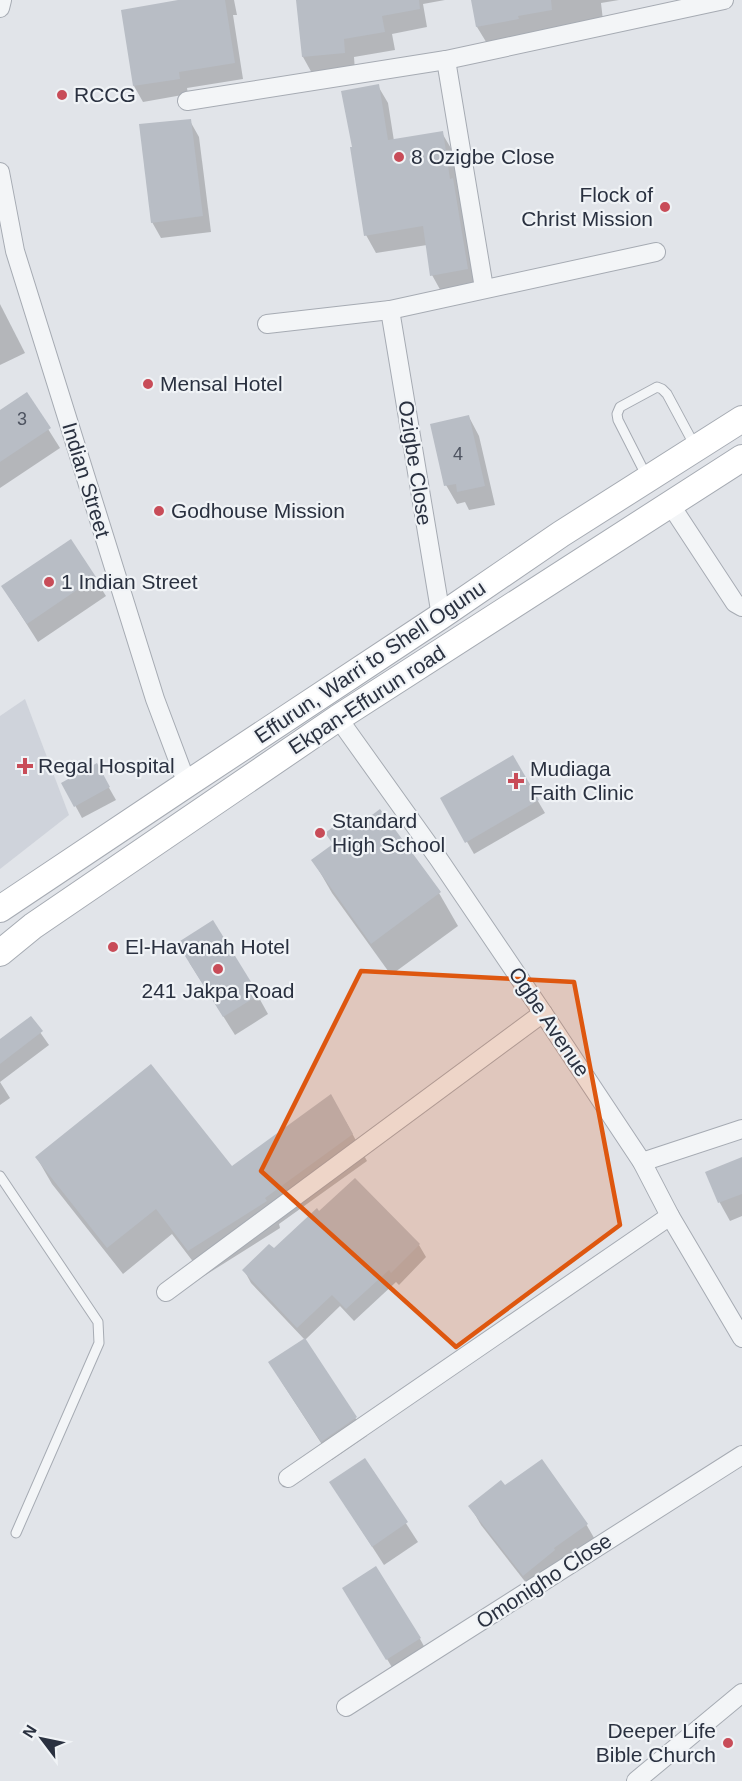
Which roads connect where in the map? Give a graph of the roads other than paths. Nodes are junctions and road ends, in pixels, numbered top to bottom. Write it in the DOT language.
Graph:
graph roads {
  1 [pos="2,0"];
  2 [pos="724,0"];
  3 [pos="0,8"];
  4 [pos="446,60"];
  5 [pos="187,101"];
  6 [pos="0,172"];
  7 [pos="656,252"];
  8 [pos="484,288"];
  9 [pos="390,309"];
  10 [pos="267,324"];
  11 [pos="742,419"];
  12 [pos="696,448"];
  13 [pos="742,458"];
  14 [pos="648,479"];
  15 [pos="670,504"];
  16 [pos="742,607"];
  17 [pos="441,616"];
  18 [pos="338,718"];
  19 [pos="187,784"];
  20 [pos="0,909"];
  21 [pos="0,953"];
  22 [pos="543,1013"];
  23 [pos="742,1129"];
  24 [pos="642,1162"];
  25 [pos="0,1176"];
  26 [pos="670,1216"];
  27 [pos="166,1292"];
  28 [pos="742,1338"];
  29 [pos="742,1455"];
  30 [pos="288,1478"];
  31 [pos="16,1533"];
  32 [pos="742,1694"];
  33 [pos="346,1707"];
  34 [pos="636,1781"];
  1 -- 3 [label="street"];
  2 -- 4 [label="street"];
  4 -- 5 [label="street"];
  4 -- 8 [label="street"];
  6 -- 19 [label="street, Indian Street"];
  7 -- 8 [label="street"];
  8 -- 9 [label="street"];
  9 -- 10 [label="street"];
  9 -- 17 [label="street, Ozigbe Close"];
  11 -- 12 [label="main road, Effurun, Warri to Shell Ogunu"];
  12 -- 14 [label="main road, Effurun, Warri to Shell Ogunu"];
  12 -- 14 [label="lane"];
  13 -- 15 [label="main road, Ekpan-Effurun road"];
  14 -- 17 [label="main road, Effurun, Warri to Shell Ogunu"];
  15 -- 16 [label="street"];
  15 -- 18 [label="main road, Ekpan-Effurun road"];
  17 -- 19 [label="main road, Effurun, Warri to Shell Ogunu"];
  18 -- 21 [label="main road, Ekpan-Effurun road"];
  18 -- 22 [label="street, Ogbe Avenue"];
  19 -- 20 [label="main road, Effurun, Warri to Shell Ogunu"];
  22 -- 24 [label="street, Ogbe Avenue"];
  22 -- 27 [label="street"];
  23 -- 24 [label="street"];
  24 -- 26 [label="street, Ogbe Avenue"];
  25 -- 31 [label="lane"];
  26 -- 28 [label="street, Ogbe Avenue"];
  26 -- 30 [label="street"];
  29 -- 33 [label="street, Omonigho Close"];
  32 -- 34 [label="street"];
}
